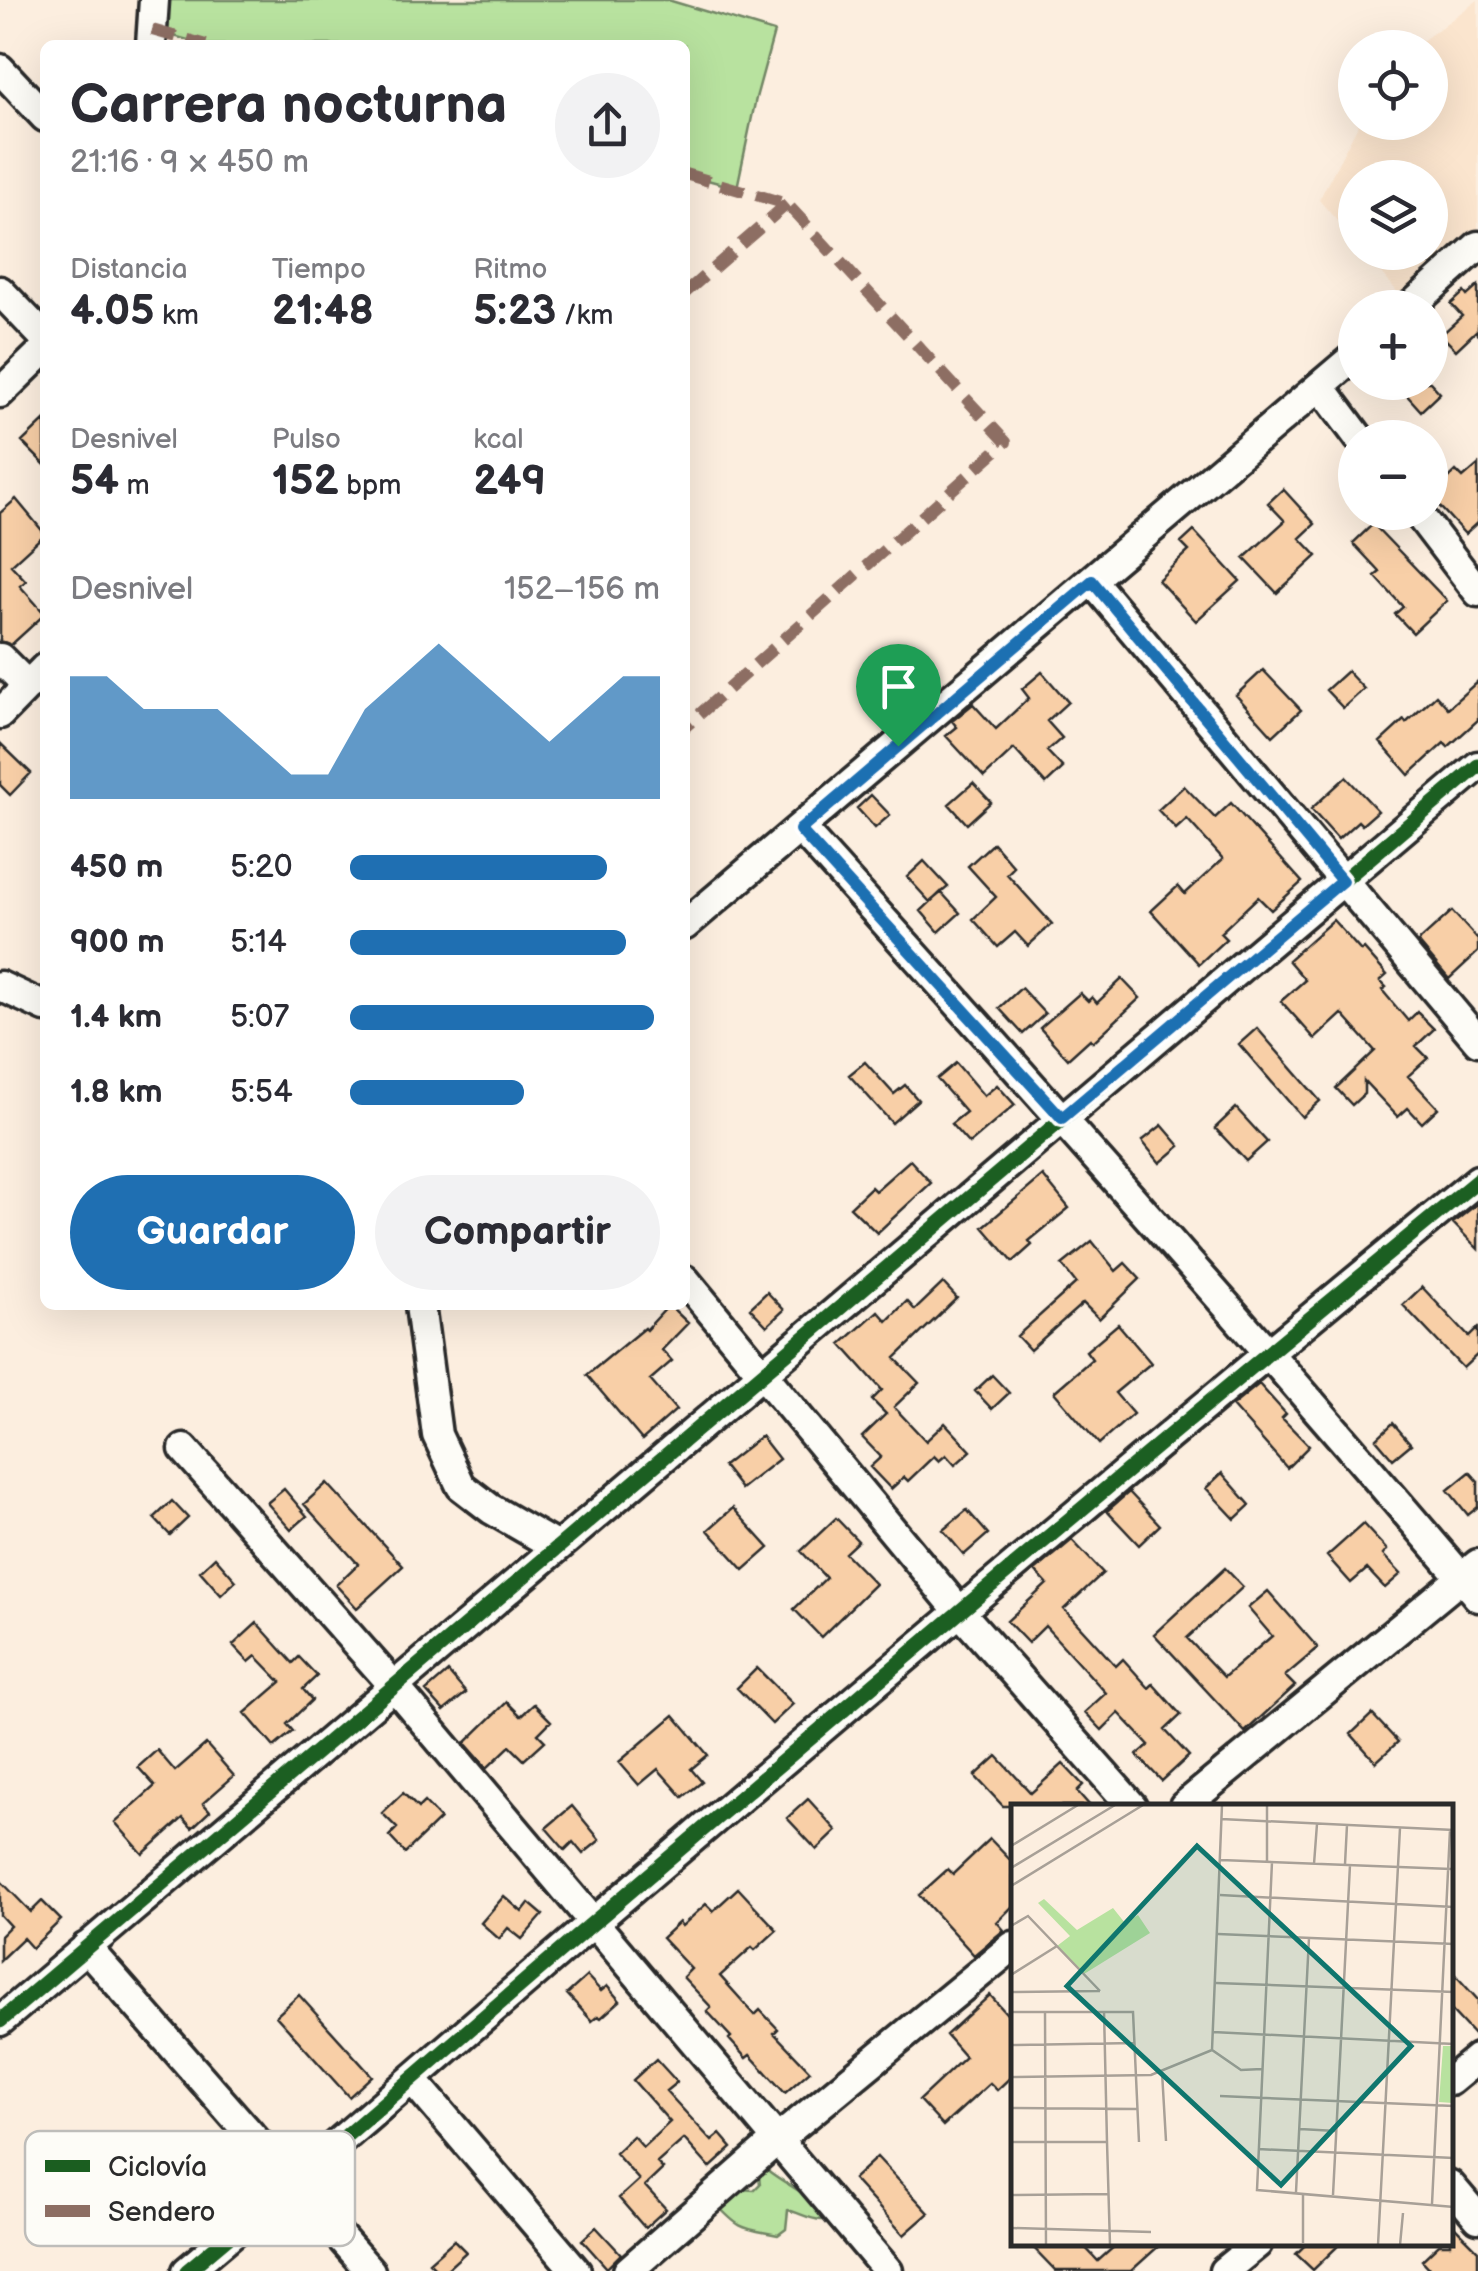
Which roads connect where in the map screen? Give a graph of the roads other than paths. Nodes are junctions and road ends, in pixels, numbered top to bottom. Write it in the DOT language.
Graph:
graph roads {
  1 [pos="154,0"];
  2 [pos="152,40"];
  3 [pos="0,70"];
  4 [pos="40,112"];
  5 [pos="1478,246"];
  6 [pos="1430,290"];
  7 [pos="0,291"];
  8 [pos="40,333"];
  9 [pos="40,354"];
  10 [pos="1338,371"];
  11 [pos="1320,387"];
  12 [pos="0,393"];
  13 [pos="1345,420"];
  14 [pos="1431,530"];
  15 [pos="1092,581"];
  16 [pos="1478,592"];
  17 [pos="0,658"];
  18 [pos="36,677"];
  19 [pos="0,714"];
  20 [pos="1478,766"];
  21 [pos="800,830"];
  22 [pos="1342,881"];
  23 [pos="690,921"];
  24 [pos="3,993"];
  25 [pos="40,1005"];
  26 [pos="1478,1041"];
  27 [pos="1062,1118"];
  28 [pos="1478,1180"];
  29 [pos="690,1286"];
  30 [pos="421,1310"];
  31 [pos="1268,1351"];
  32 [pos="761,1374"];
  33 [pos="184,1449"];
  34 [pos="557,1548"];
  35 [pos="1473,1579"];
  36 [pos="960,1612"];
  37 [pos="394,1686"];
  38 [pos="1130,1804"];
  39 [pos="1187,1804"];
  40 [pos="592,1923"];
  41 [pos="86,1948"];
  42 [pos="1011,1948"];
  43 [pos="0,2020"];
  44 [pos="1478,2058"];
  45 [pos="412,2079"];
  46 [pos="1453,2079"];
  47 [pos="246,2131"];
  48 [pos="352,2131"];
  49 [pos="776,2140"];
  50 [pos="1453,2189"];
  51 [pos="1478,2218"];
  52 [pos="216,2246"];
  53 [pos="348,2246"];
  54 [pos="1255,2246"];
  55 [pos="186,2271"];
  56 [pos="370,2271"];
  57 [pos="576,2271"];
  58 [pos="628,2271"];
  59 [pos="888,2271"];
  60 [pos="1224,2271"];
  1 -- 2 [label="street"];
  3 -- 4 [label="street"];
  5 -- 6 [label="street"];
  7 -- 8 [label="street"];
  9 -- 12 [label="street"];
  10 -- 11 [label="street"];
  11 -- 13 [label="street"];
  11 -- 15 [label="street"];
  14 -- 16 [label="street"];
  15 -- 21 [label="street"];
  15 -- 22 [label="street"];
  17 -- 18 [label="street"];
  18 -- 19 [label="street"];
  20 -- 22 [label="street"];
  21 -- 23 [label="street"];
  21 -- 27 [label="street"];
  22 -- 26 [label="street"];
  22 -- 27 [label="street"];
  24 -- 25 [label="street"];
  27 -- 31 [label="street"];
  27 -- 32 [label="street"];
  28 -- 31 [label="street"];
  29 -- 32 [label="street"];
  30 -- 34 [label="street"];
  31 -- 35 [label="street"];
  31 -- 36 [label="street"];
  32 -- 34 [label="street"];
  32 -- 36 [label="street"];
  33 -- 37 [label="street"];
  34 -- 37 [label="street"];
  35 -- 39 [label="street"];
  36 -- 38 [label="street"];
  36 -- 40 [label="street"];
  37 -- 40 [label="street"];
  37 -- 41 [label="street"];
  40 -- 45 [label="street"];
  40 -- 49 [label="street"];
  41 -- 43 [label="street"];
  41 -- 47 [label="street"];
  42 -- 49 [label="street"];
  44 -- 46 [label="street"];
  45 -- 48 [label="street"];
  45 -- 57 [label="street"];
  49 -- 58 [label="street"];
  49 -- 59 [label="street"];
  50 -- 51 [label="street"];
  52 -- 55 [label="street"];
  53 -- 56 [label="street"];
  54 -- 60 [label="street"];
}
